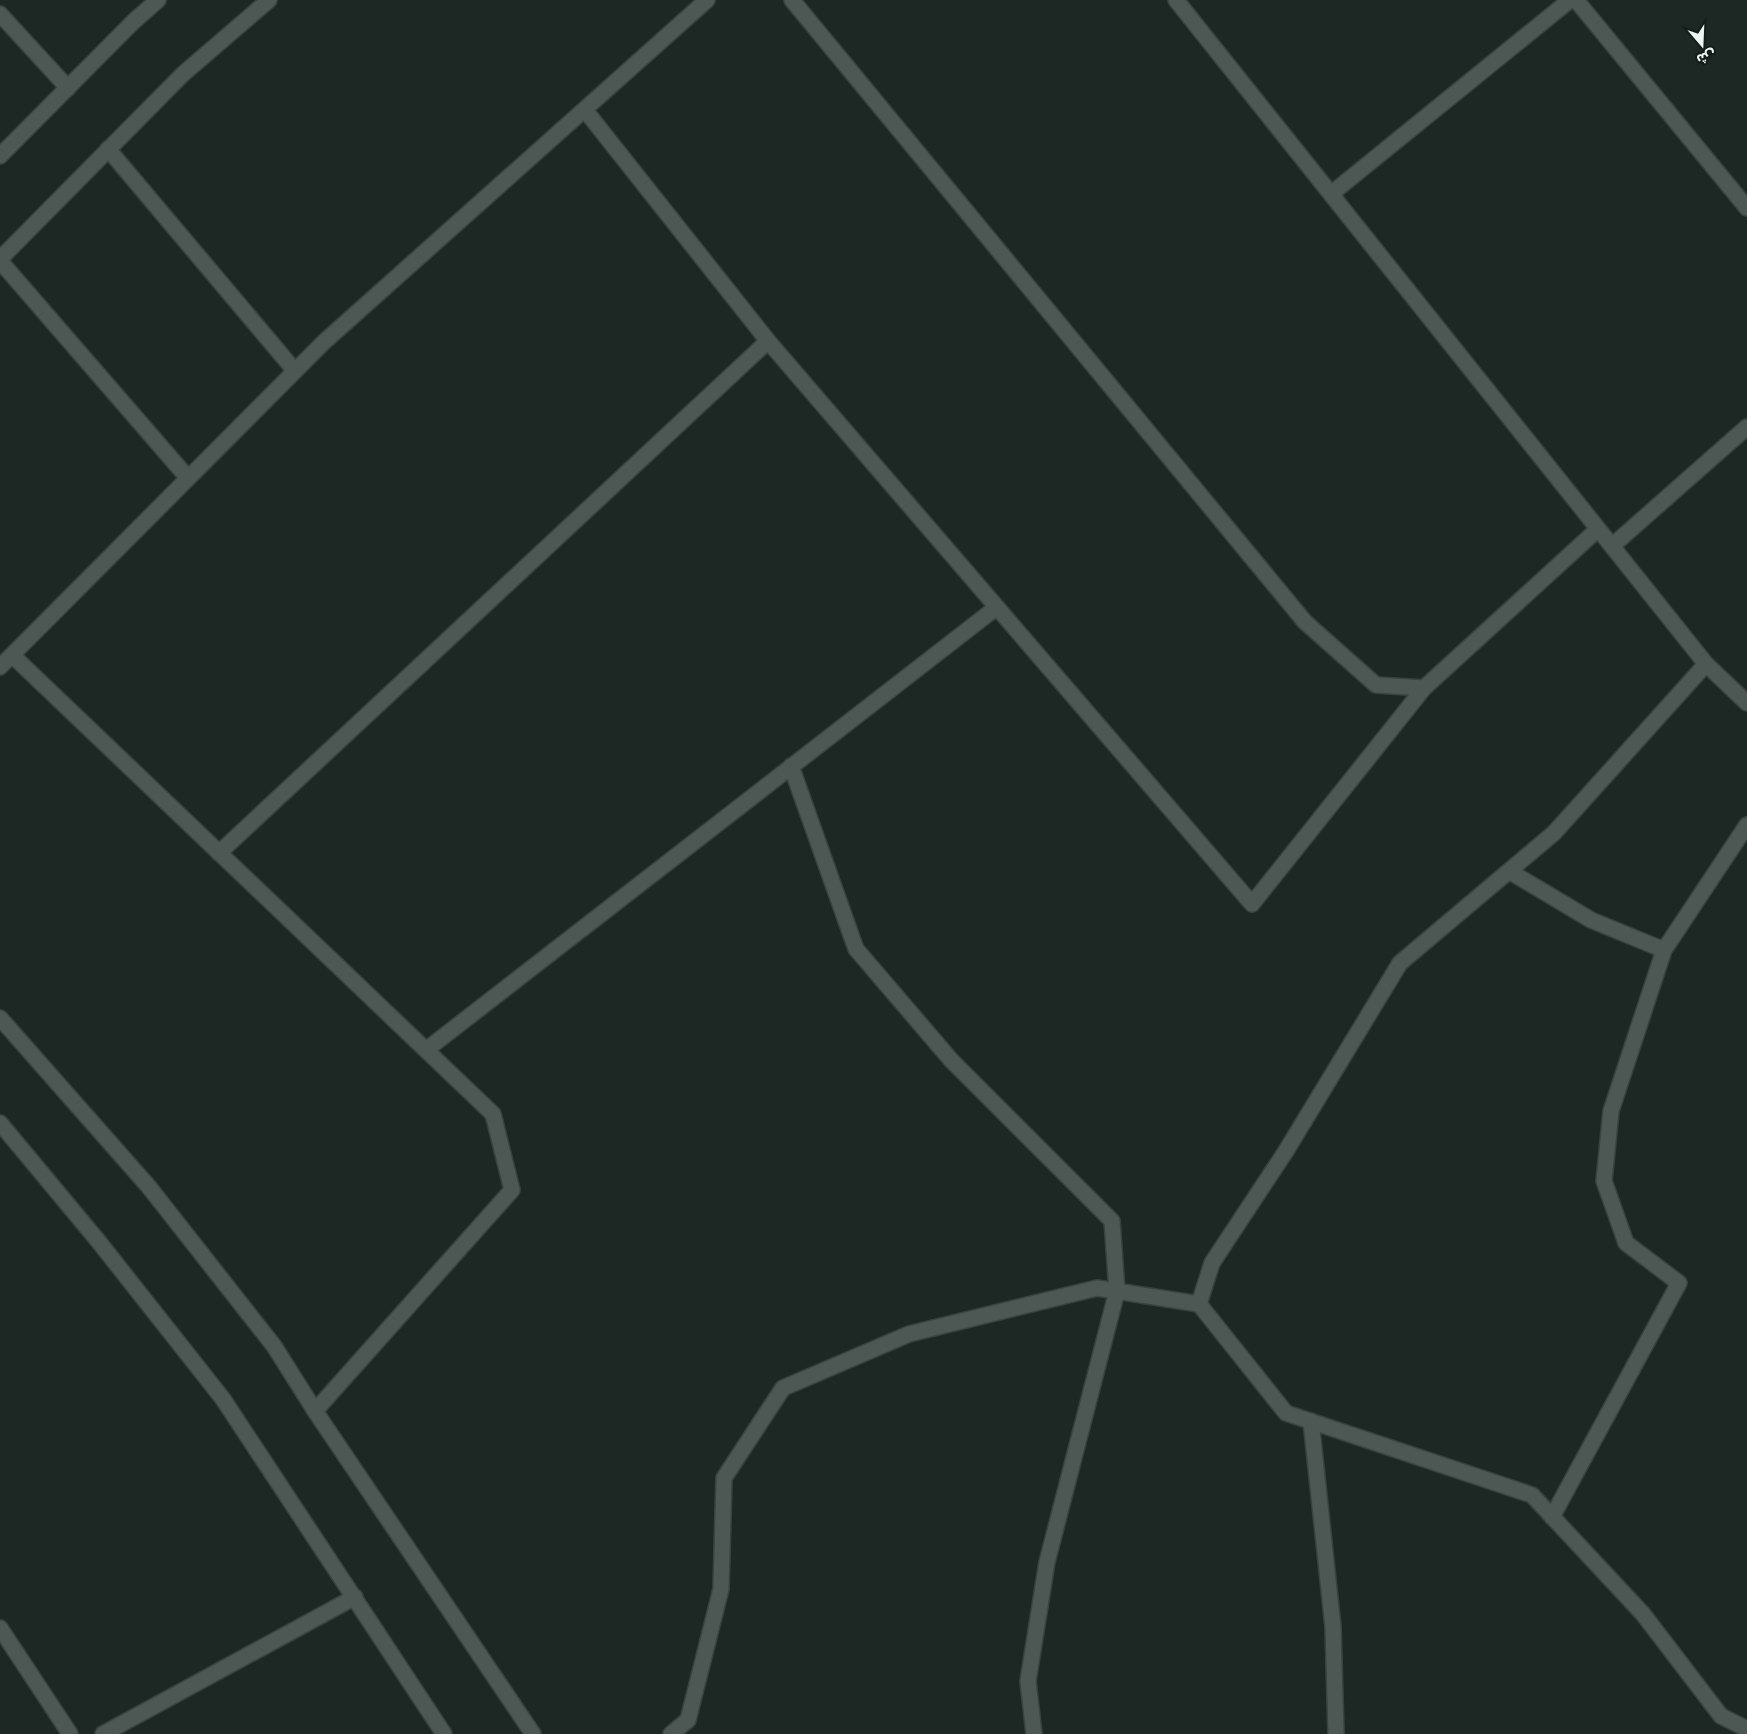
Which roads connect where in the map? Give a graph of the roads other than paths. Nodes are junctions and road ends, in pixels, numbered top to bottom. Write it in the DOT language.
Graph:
graph roads {
  1 [pos="158,0"];
  2 [pos="269,0"];
  3 [pos="707,0"];
  4 [pos="792,0"];
  5 [pos="1176,0"];
  6 [pos="1570,0"];
  7 [pos="1576,0"];
  8 [pos="0,14"];
  9 [pos="68,88"];
  10 [pos="585,110"];
  11 [pos="108,150"];
  12 [pos="0,156"];
  13 [pos="1331,194"];
  14 [pos="1747,208"];
  15 [pos="0,260"];
  16 [pos="768,341"];
  17 [pos="295,371"];
  18 [pos="1747,427"];
  19 [pos="188,478"];
  20 [pos="1598,529"];
  21 [pos="1612,546"];
  22 [pos="997,607"];
  23 [pos="12,655"];
  24 [pos="1706,664"];
  25 [pos="0,667"];
  26 [pos="1424,688"];
  27 [pos="1747,703"];
  28 [pos="791,766"];
  29 [pos="1747,824"];
  30 [pos="219,853"];
  31 [pos="1509,871"];
  32 [pos="1664,950"];
  33 [pos="0,1018"];
  34 [pos="426,1050"];
  35 [pos="0,1123"];
  36 [pos="1117,1291"];
  37 [pos="1199,1304"];
  38 [pos="314,1411"];
  39 [pos="1310,1421"];
  40 [pos="1552,1517"];
  41 [pos="355,1598"];
  42 [pos="0,1628"];
  43 [pos="688,1720"];
  44 [pos="1747,1729"];
  45 [pos="529,1733"];
  46 [pos="70,1734"];
  47 [pos="103,1734"];
  48 [pos="444,1734"];
  49 [pos="671,1734"];
  50 [pos="696,1734"];
  51 [pos="1034,1734"];
  52 [pos="1336,1734"];
  1 -- 9 [label="street"];
  2 -- 11 [label="street"];
  3 -- 10 [label="street"];
  4 -- 26 [label="street"];
  5 -- 13 [label="street"];
  6 -- 13 [label="street"];
  7 -- 14 [label="street"];
  8 -- 9 [label="street"];
  9 -- 12 [label="street"];
  10 -- 16 [label="street"];
  10 -- 17 [label="street"];
  11 -- 15 [label="street"];
  11 -- 17 [label="street"];
  13 -- 20 [label="street"];
  15 -- 19 [label="street"];
  16 -- 22 [label="street"];
  16 -- 30 [label="street"];
  17 -- 19 [label="street"];
  18 -- 21 [label="street"];
  19 -- 23 [label="street"];
  20 -- 21 [label="street"];
  20 -- 26 [label="street"];
  21 -- 24 [label="street"];
  22 -- 26 [label="street"];
  22 -- 28 [label="street"];
  23 -- 25 [label="street"];
  23 -- 30 [label="street"];
  24 -- 27 [label="street"];
  24 -- 31 [label="street"];
  28 -- 34 [label="street"];
  28 -- 36 [label="street"];
  29 -- 32 [label="street"];
  30 -- 34 [label="street"];
  31 -- 32 [label="street"];
  31 -- 37 [label="street"];
  32 -- 40 [label="street"];
  33 -- 38 [label="street"];
  34 -- 38 [label="street"];
  35 -- 41 [label="street"];
  36 -- 37 [label="street"];
  36 -- 43 [label="street"];
  36 -- 51 [label="street"];
  37 -- 39 [label="street"];
  38 -- 45 [label="street"];
  39 -- 40 [label="street"];
  39 -- 52 [label="street"];
  40 -- 44 [label="street"];
  41 -- 47 [label="street"];
  41 -- 48 [label="street"];
  42 -- 46 [label="street"];
  43 -- 49 [label="street"];
  43 -- 50 [label="street"];
}
